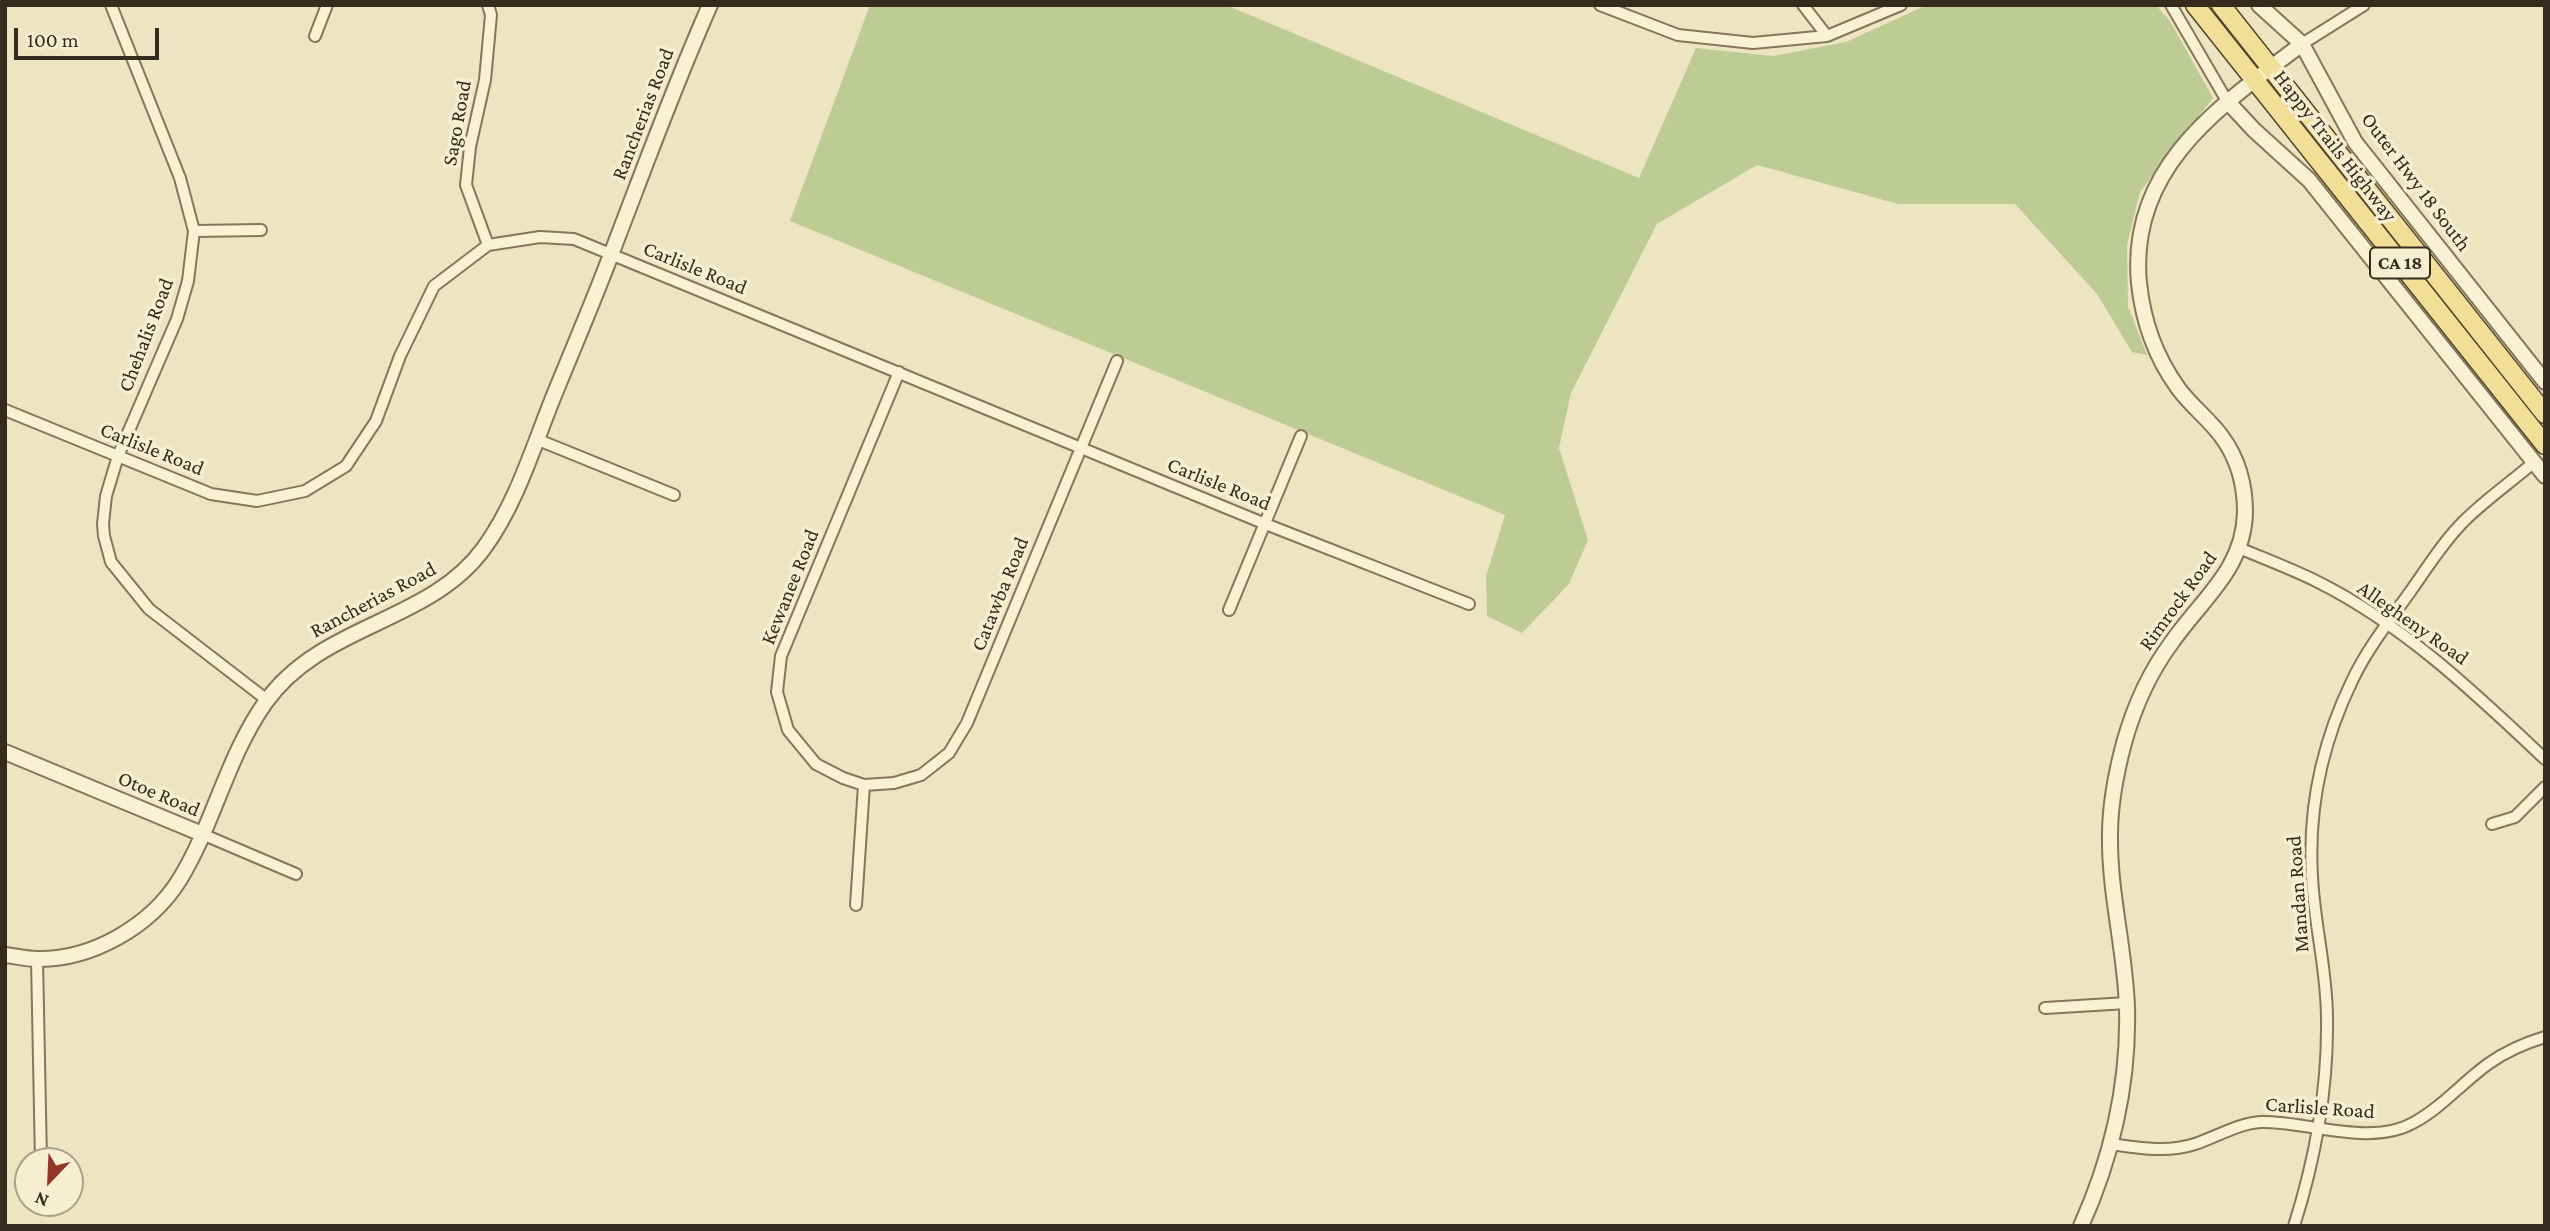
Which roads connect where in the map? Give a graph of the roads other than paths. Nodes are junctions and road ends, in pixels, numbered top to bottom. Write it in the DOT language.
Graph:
graph roads {
  1 [pos="111,5"];
  2 [pos="327,5"];
  3 [pos="488,5"];
  4 [pos="709,5"];
  5 [pos="1600,5"];
  6 [pos="1803,5"];
  7 [pos="1901,5"];
  8 [pos="2171,5"];
  9 [pos="2195,5"];
  10 [pos="2221,5"];
  11 [pos="2259,5"];
  12 [pos="2364,5"];
  13 [pos="314,36"];
  14 [pos="1827,36"];
  15 [pos="2302,44"];
  16 [pos="2271,68"];
  17 [pos="2255,80"];
  18 [pos="2227,101"];
  19 [pos="261,230"];
  20 [pos="194,232"];
  21 [pos="488,245"];
  22 [pos="612,254"];
  23 [pos="1117,361"];
  24 [pos="899,372"];
  25 [pos="2545,382"];
  26 [pos="5,410"];
  27 [pos="2545,414"];
  28 [pos="1301,436"];
  29 [pos="536,439"];
  30 [pos="2545,445"];
  31 [pos="1081,448"];
  32 [pos="118,456"];
  33 [pos="2533,463"];
  34 [pos="2545,475"];
  35 [pos="674,495"];
  36 [pos="1263,523"];
  37 [pos="2239,548"];
  38 [pos="1469,604"];
  39 [pos="1229,610"];
  40 [pos="2388,624"];
  41 [pos="267,700"];
  42 [pos="5,752"];
  43 [pos="2545,759"];
  44 [pos="864,785"];
  45 [pos="2545,787"];
  46 [pos="2492,824"];
  47 [pos="202,834"];
  48 [pos="296,874"];
  49 [pos="856,905"];
  50 [pos="5,955"];
  51 [pos="37,960"];
  52 [pos="2127,1003"];
  53 [pos="2045,1007"];
  54 [pos="2545,1037"];
  55 [pos="2318,1128"];
  56 [pos="2111,1144"];
  57 [pos="41,1147"];
  58 [pos="2081,1226"];
  59 [pos="2294,1226"];
  1 -- 20 [label="street, Chehalis Road"];
  2 -- 13 [label="street"];
  3 -- 21 [label="street, Sago Road"];
  4 -- 22 [label="street, Rancherias Road"];
  5 -- 14 [label="street"];
  6 -- 14 [label="street"];
  7 -- 14 [label="street"];
  8 -- 18 [label="street"];
  9 -- 17 [label="main road, Happy Trails Highway / CA 18"];
  10 -- 16 [label="main road, Happy Trails Highway / CA 18"];
  11 -- 15 [label="street, Outer Hwy 18 South"];
  12 -- 15 [label="street"];
  15 -- 16 [label="street, Rimrock Road"];
  15 -- 25 [label="street, Outer Hwy 18 South"];
  16 -- 17 [label="street, Rimrock Road"];
  16 -- 27 [label="main road, Happy Trails Highway / CA 18"];
  17 -- 18 [label="street, Rimrock Road"];
  17 -- 30 [label="main road, Happy Trails Highway / CA 18"];
  18 -- 33 [label="street"];
  18 -- 37 [label="street, Rimrock Road"];
  19 -- 20 [label="street"];
  20 -- 32 [label="street, Chehalis Road"];
  21 -- 22 [label="street, Carlisle Road"];
  21 -- 32 [label="street, Carlisle Road"];
  22 -- 24 [label="street, Carlisle Road"];
  22 -- 29 [label="street, Rancherias Road"];
  23 -- 31 [label="street, Catawba Road"];
  24 -- 31 [label="street, Carlisle Road"];
  24 -- 44 [label="street, Kewanee Road"];
  26 -- 32 [label="street, Carlisle Road"];
  28 -- 36 [label="street"];
  29 -- 35 [label="street"];
  29 -- 41 [label="street, Rancherias Road"];
  31 -- 36 [label="street, Carlisle Road"];
  31 -- 44 [label="street, Catawba Road"];
  32 -- 41 [label="street, Chehalis Road"];
  33 -- 34 [label="street"];
  33 -- 40 [label="street, Mandan Road"];
  36 -- 38 [label="street, Carlisle Road"];
  36 -- 39 [label="street"];
  37 -- 40 [label="street, Allegheny Road"];
  37 -- 52 [label="street, Rimrock Road"];
  40 -- 43 [label="street, Allegheny Road"];
  40 -- 55 [label="street, Mandan Road"];
  41 -- 47 [label="street, Rancherias Road"];
  42 -- 47 [label="street, Otoe Road"];
  44 -- 49 [label="street"];
  45 -- 46 [label="street"];
  47 -- 48 [label="street, Otoe Road"];
  47 -- 51 [label="street, Rancherias Road"];
  50 -- 51 [label="street, Rancherias Road"];
  51 -- 57 [label="street"];
  52 -- 53 [label="street"];
  52 -- 56 [label="street, Rimrock Road"];
  54 -- 55 [label="street, Carlisle Road"];
  55 -- 56 [label="street, Carlisle Road"];
  55 -- 59 [label="street, Mandan Road"];
  56 -- 58 [label="street, Rimrock Road"];
}
